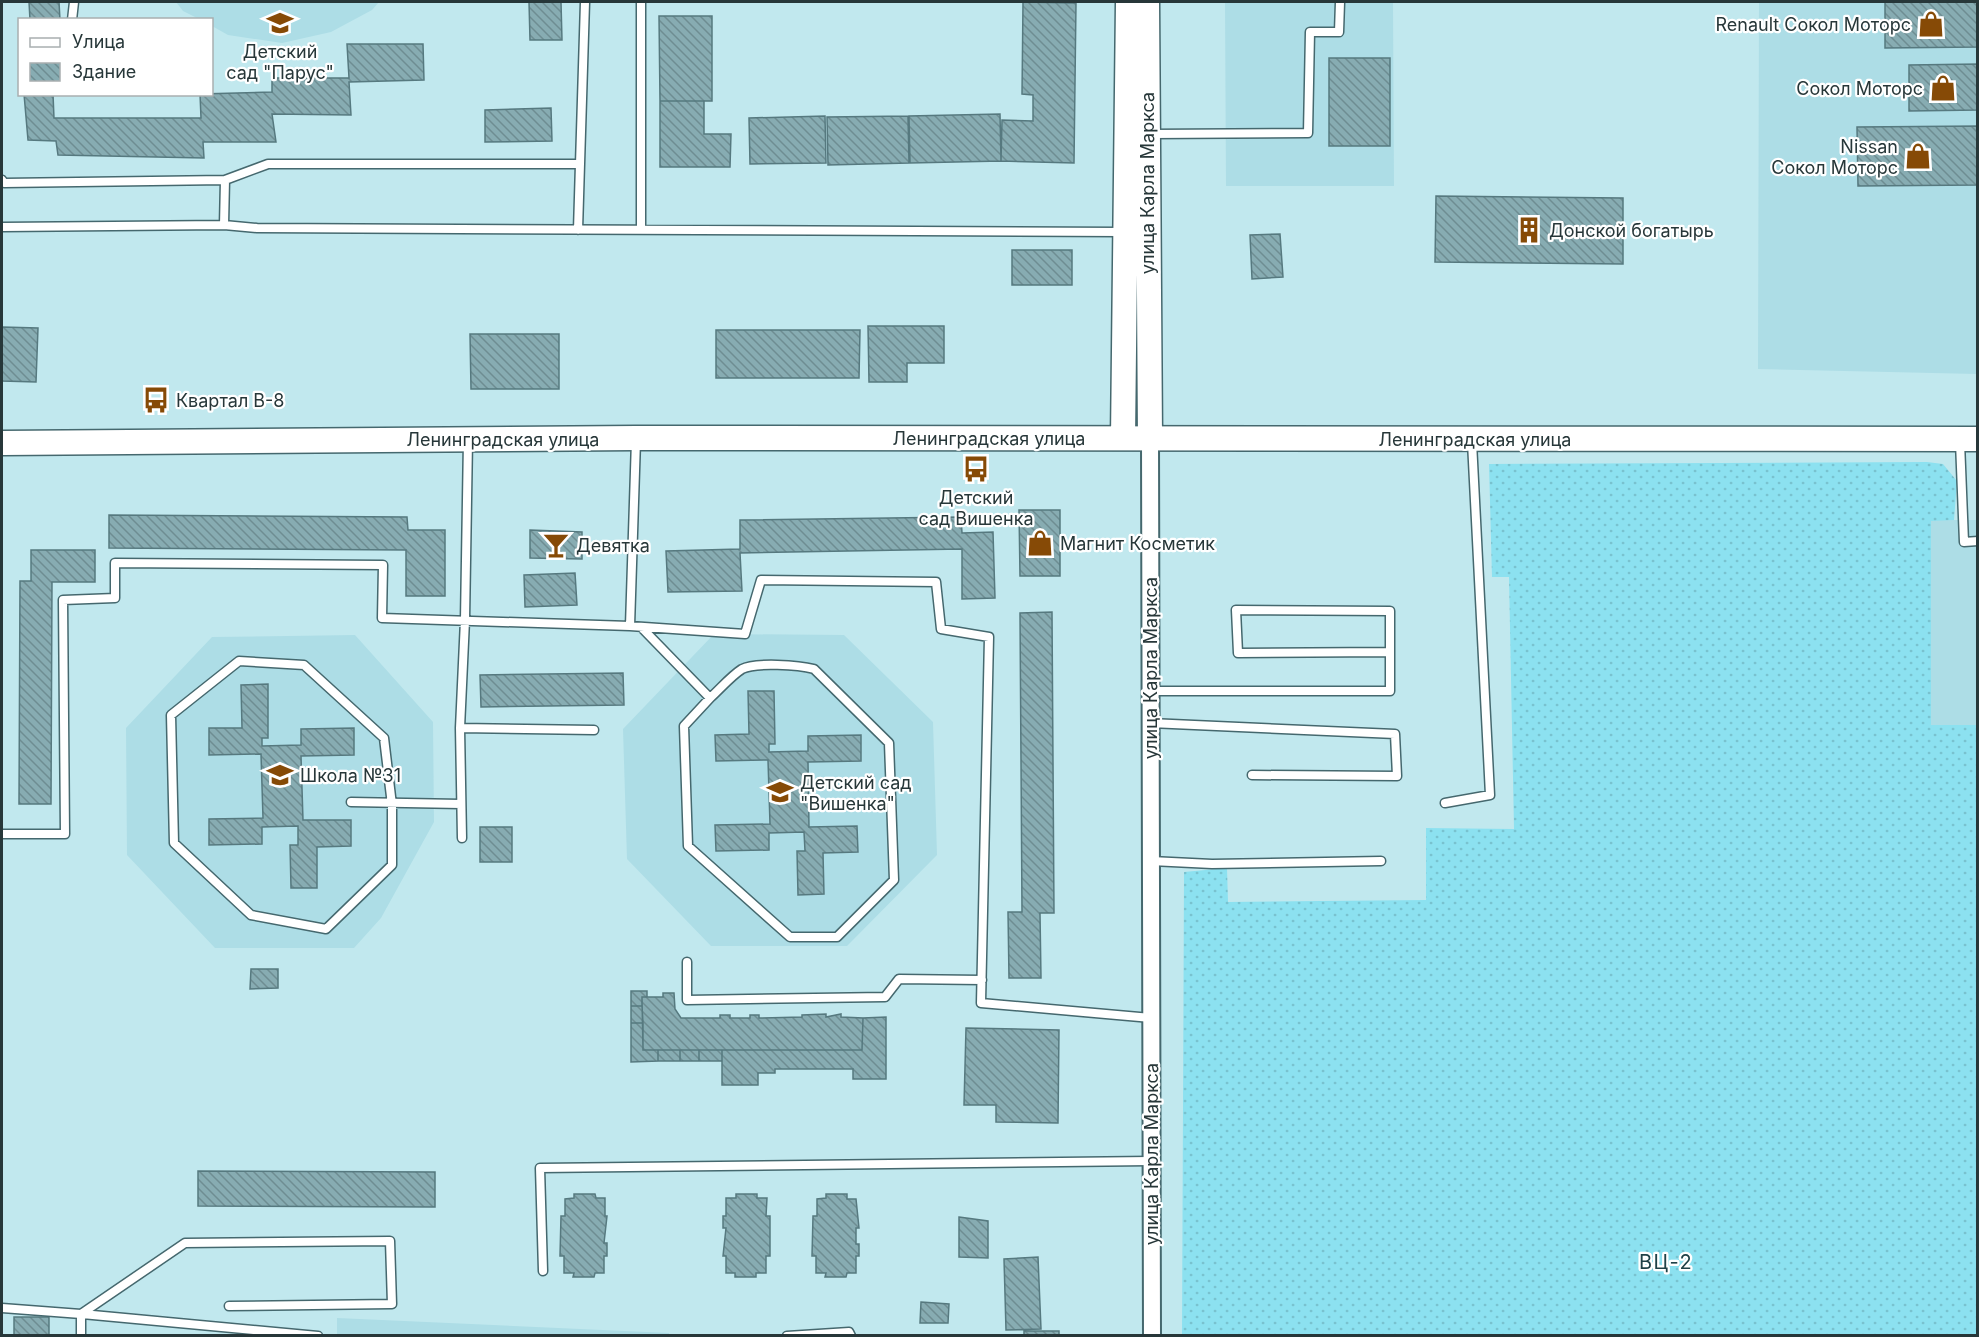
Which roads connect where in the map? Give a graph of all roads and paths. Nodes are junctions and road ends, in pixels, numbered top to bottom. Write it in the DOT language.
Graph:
graph roads {
  1 [pos="74,2"];
  2 [pos="585,2"];
  3 [pos="641,2"];
  4 [pos="1128,2"];
  5 [pos="1147,2"];
  6 [pos="1340,2"];
  7 [pos="72,18"];
  8 [pos="1147,134"];
  9 [pos="580,164"];
  10 [pos="2,180"];
  11 [pos="225,180"];
  12 [pos="224,225"];
  13 [pos="2,227"];
  14 [pos="578,230"];
  15 [pos="641,230"];
  16 [pos="1125,232"];
  17 [pos="2,435"];
  18 [pos="1123,437"];
  19 [pos="1150,437"];
  20 [pos="1972,437"];
  21 [pos="636,438"];
  22 [pos="1472,438"];
  23 [pos="468,439"];
  24 [pos="2,443"];
  25 [pos="1977,542"];
  26 [pos="465,620"];
  27 [pos="630,626"];
  28 [pos="641,627"];
  29 [pos="1390,652"];
  30 [pos="1150,691"];
  31 [pos="710,698"];
  32 [pos="1150,723"];
  33 [pos="460,728"];
  34 [pos="594,730"];
  35 [pos="1252,775"];
  36 [pos="351,802"];
  37 [pos="1445,802"];
  38 [pos="461,804"];
  39 [pos="392,805"];
  40 [pos="2,834"];
  41 [pos="462,838"];
  42 [pos="1151,861"];
  43 [pos="1381,861"];
  44 [pos="687,962"];
  45 [pos="982,980"];
  46 [pos="1151,1018"];
  47 [pos="1151,1161"];
  48 [pos="543,1271"];
  49 [pos="229,1306"];
  50 [pos="2,1308"];
  51 [pos="81,1314"];
  52 [pos="81,1335"];
  53 [pos="318,1335"];
  54 [pos="787,1335"];
  55 [pos="851,1335"];
  56 [pos="1152,1335"];
  1 -- 7 [label="lane"];
  2 -- 9 [label="lane"];
  3 -- 15 [label="lane"];
  4 -- 16 [label="street, улица Карла Маркса"];
  5 -- 8 [label="street, улица Карла Маркса"];
  6 -- 8 [label="lane"];
  8 -- 19 [label="street, улица Карла Маркса"];
  9 -- 11 [label="lane"];
  9 -- 14 [label="lane"];
  10 -- 11 [label="lane"];
  11 -- 12 [label="lane"];
  12 -- 13 [label="lane"];
  12 -- 14 [label="lane"];
  14 -- 15 [label="lane"];
  15 -- 16 [label="lane"];
  16 -- 18 [label="street, улица Карла Маркса"];
  17 -- 23 [label="street"];
  18 -- 19 [label="street"];
  18 -- 21 [label="street, Ленинградская улица"];
  18 -- 23 [label="street"];
  19 -- 20 [label="street"];
  19 -- 22 [label="street, Ленинградская улица"];
  19 -- 30 [label="street, улица Карла Маркса"];
  20 -- 22 [label="street, Ленинградская улица"];
  20 -- 25 [label="lane"];
  21 -- 23 [label="street, Ленинградская улица"];
  21 -- 27 [label="lane"];
  22 -- 37 [label="lane"];
  23 -- 24 [label="street, Ленинградская улица"];
  23 -- 26 [label="lane"];
  26 -- 27 [label="lane"];
  26 -- 33 [label="lane"];
  26 -- 40 [label="lane"];
  27 -- 28 [label="lane"];
  28 -- 31 [label="lane"];
  28 -- 45 [label="lane"];
  29 -- 29 [label="lane"];
  29 -- 30 [label="lane"];
  30 -- 32 [label="street, улица Карла Маркса"];
  31 -- 31 [label="lane"];
  32 -- 35 [label="lane"];
  32 -- 42 [label="street, улица Карла Маркса"];
  33 -- 34 [label="lane"];
  33 -- 38 [label="lane"];
  36 -- 39 [label="lane"];
  38 -- 39 [label="lane"];
  38 -- 41 [label="lane"];
  39 -- 39 [label="lane"];
  42 -- 43 [label="lane"];
  42 -- 46 [label="street, улица Карла Маркса"];
  44 -- 45 [label="lane"];
  45 -- 46 [label="lane"];
  46 -- 47 [label="street, улица Карла Маркса"];
  47 -- 48 [label="lane"];
  47 -- 56 [label="street, улица Карла Маркса"];
  49 -- 51 [label="lane"];
  50 -- 51 [label="lane"];
  51 -- 52 [label="lane"];
  51 -- 53 [label="lane"];
  54 -- 55 [label="lane"];
}
